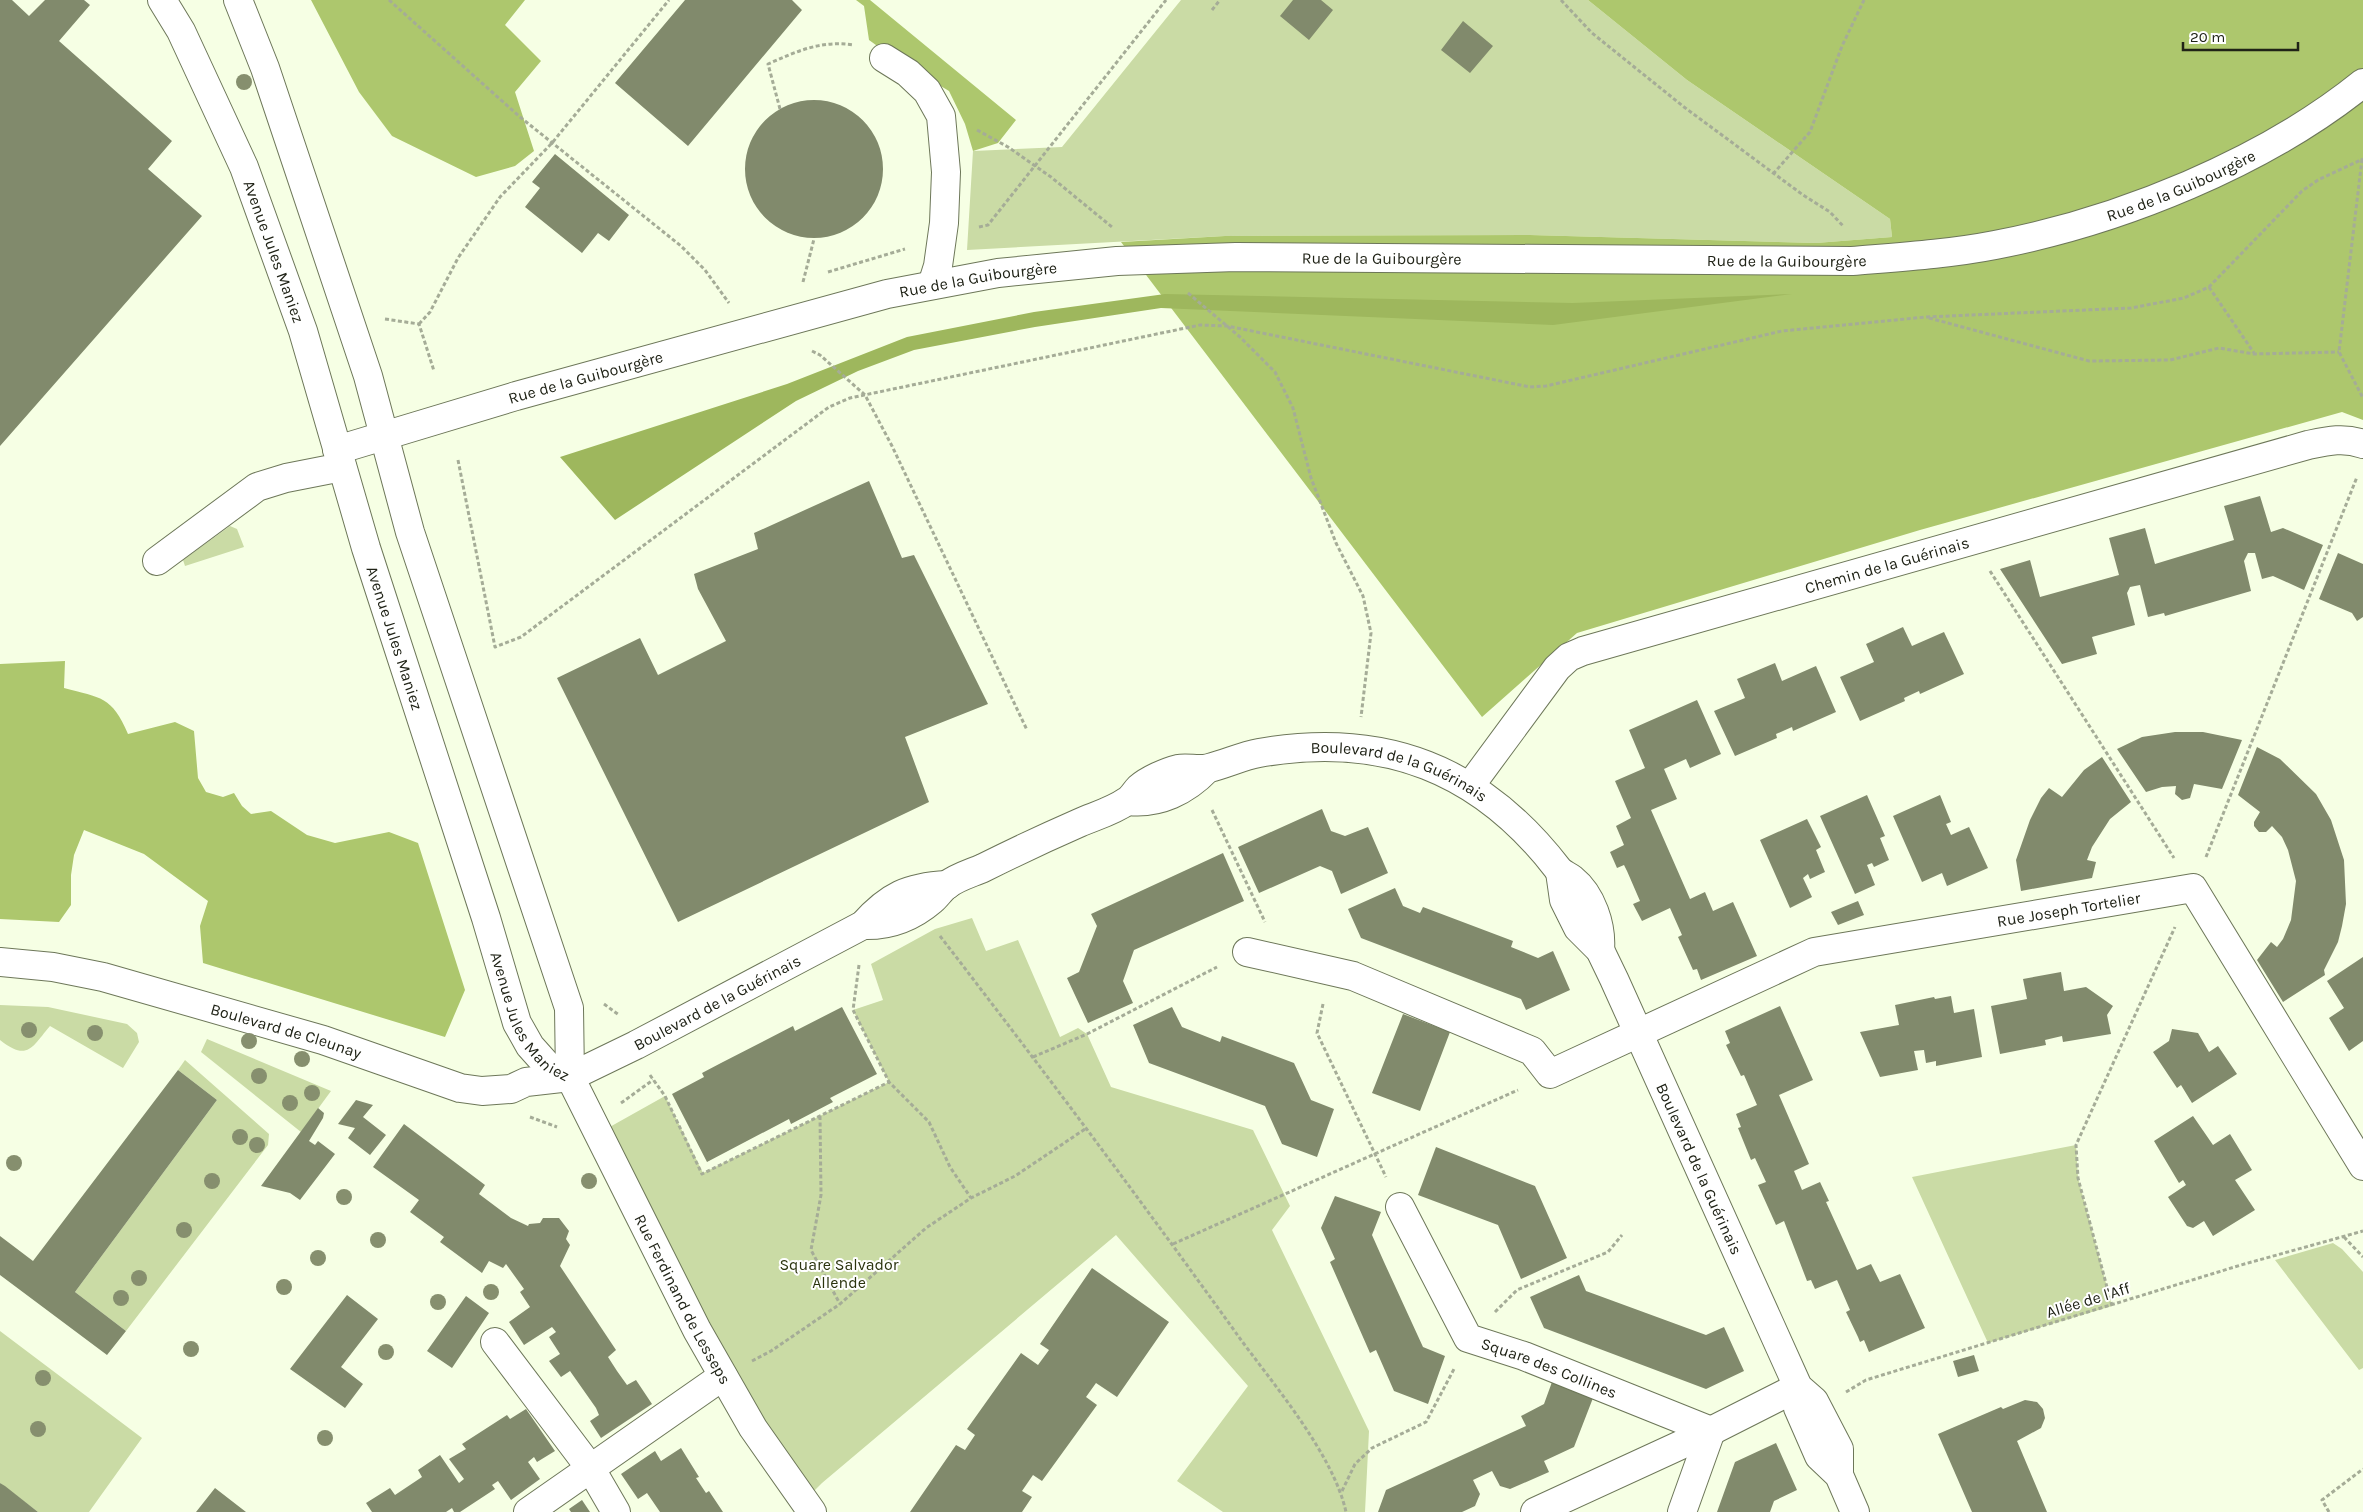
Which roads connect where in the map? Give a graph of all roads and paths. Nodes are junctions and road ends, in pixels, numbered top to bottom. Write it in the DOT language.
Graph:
graph roads {
  1 [pos="162,0"];
  2 [pos="238,0"];
  3 [pos="389,0"];
  4 [pos="669,0"];
  5 [pos="1220,0"];
  6 [pos="1561,0"];
  7 [pos="1864,0"];
  8 [pos="1212,10"];
  9 [pos="884,58"];
  10 [pos="2363,83"];
  11 [pos="933,102"];
  12 [pos="780,109"];
  13 [pos="552,143"];
  14 [pos="2363,159"];
  15 [pos="1773,174"];
  16 [pos="1151,259"];
  17 [pos="1852,261"];
  18 [pos="932,285"];
  19 [pos="2209,287"];
  20 [pos="1926,317"];
  21 [pos="379,318"];
  22 [pos="419,324"];
  23 [pos="1227,326"];
  24 [pos="760,329"];
  25 [pos="2339,352"];
  26 [pos="2254,354"];
  27 [pos="820,355"];
  28 [pos="434,371"];
  29 [pos="864,395"];
  30 [pos="2363,398"];
  31 [pos="384,437"];
  32 [pos="2363,444"];
  33 [pos="340,459"];
  34 [pos="458,460"];
  35 [pos="2359,472"];
  36 [pos="1970,541"];
  37 [pos="157,560"];
  38 [pos="1027,730"];
  39 [pos="1357,748"];
  40 [pos="1202,774"];
  41 [pos="1470,786"];
  42 [pos="947,885"];
  43 [pos="2193,888"];
  44 [pos="919,910"];
  45 [pos="863,925"];
  46 [pos="1247,952"];
  47 [pos="1281,959"];
  48 [pos="0,962"];
  49 [pos="1329,969"];
  50 [pos="1639,1033"];
  51 [pos="1033,1057"];
  52 [pos="1550,1074"];
  53 [pos="570,1077"];
  54 [pos="653,1080"];
  55 [pos="889,1082"];
  56 [pos="820,1116"];
  57 [pos="1085,1129"];
  58 [pos="1375,1154"];
  59 [pos="2363,1166"];
  60 [pos="971,1198"];
  61 [pos="1400,1207"];
  62 [pos="2363,1231"];
  63 [pos="1622,1235"];
  64 [pos="2344,1237"];
  65 [pos="1172,1244"];
  66 [pos="2363,1257"];
  67 [pos="840,1304"];
  68 [pos="2112,1306"];
  69 [pos="1468,1338"];
  70 [pos="495,1342"];
  71 [pos="723,1376"];
  72 [pos="1798,1387"];
  73 [pos="1818,1409"];
  74 [pos="1711,1431"];
  75 [pos="591,1469"];
  76 [pos="2363,1470"];
  77 [pos="1839,1475"];
  78 [pos="1342,1492"];
  79 [pos="528,1512"];
  80 [pos="616,1512"];
  81 [pos="812,1512"];
  82 [pos="1346,1512"];
  83 [pos="1535,1512"];
  84 [pos="1682,1512"];
  85 [pos="1855,1512"];
  86 [pos="2329,1512"];
  1 -- 33 [label="street, Avenue Jules Maniez"];
  2 -- 31 [label="street, Avenue Jules Maniez"];
  3 -- 13 [label="path"];
  4 -- 13 [label="path"];
  5 -- 8 [label="path"];
  6 -- 15 [label="path"];
  7 -- 15 [label="path"];
  9 -- 11 [label="street"];
  9 -- 12 [label="path"];
  10 -- 17 [label="street, Rue de la Guibourgère"];
  11 -- 16 [label="path"];
  11 -- 18 [label="street"];
  13 -- 22 [label="path"];
  13 -- 24 [label="path"];
  14 -- 19 [label="path"];
  14 -- 25 [label="path"];
  15 -- 17 [label="path"];
  16 -- 17 [label="street, Rue de la Guibourgère"];
  16 -- 18 [label="street, Rue de la Guibourgère"];
  16 -- 23 [label="path"];
  18 -- 24 [label="street, Rue de la Guibourgère"];
  19 -- 20 [label="path"];
  19 -- 26 [label="path"];
  20 -- 23 [label="path"];
  20 -- 26 [label="path"];
  21 -- 22 [label="path"];
  22 -- 28 [label="path"];
  23 -- 29 [label="path"];
  23 -- 39 [label="path"];
  24 -- 31 [label="street, Rue de la Guibourgère"];
  25 -- 26 [label="path"];
  25 -- 30 [label="path"];
  27 -- 29 [label="path"];
  29 -- 34 [label="path"];
  29 -- 38 [label="path"];
  31 -- 33 [label="street, Rue de la Guibourgère"];
  31 -- 53 [label="street, Avenue Jules Maniez"];
  32 -- 36 [label="street, Chemin de la Guérinais"];
  33 -- 37 [label="street, Rue de la Guibourgère"];
  33 -- 53 [label="street, Avenue Jules Maniez"];
  35 -- 43 [label="path"];
  36 -- 41 [label="street, Chemin de la Guérinais"];
  36 -- 43 [label="path"];
  39 -- 40 [label="street, Boulevard de la Guérinais"];
  39 -- 41 [label="street, Boulevard de la Guérinais"];
  40 -- 42 [label="street, Boulevard de la Guérinais"];
  40 -- 47 [label="path"];
  41 -- 50 [label="street, Boulevard de la Guérinais"];
  42 -- 44 [label="street, Boulevard de la Guérinais"];
  42 -- 45 [label="street, Boulevard de la Guérinais"];
  43 -- 50 [label="street, Rue Joseph Tortelier"];
  43 -- 59 [label="street"];
  43 -- 68 [label="path"];
  44 -- 45 [label="street, Boulevard de la Guérinais"];
  44 -- 51 [label="path"];
  45 -- 53 [label="street, Boulevard de la Guérinais"];
  45 -- 55 [label="path"];
  46 -- 47 [label="street"];
  46 -- 51 [label="path"];
  47 -- 49 [label="street"];
  48 -- 53 [label="street, Boulevard de Cleunay"];
  49 -- 52 [label="street"];
  49 -- 58 [label="path"];
  50 -- 52 [label="street, Rue Joseph Tortelier"];
  50 -- 72 [label="street, Boulevard de la Guérinais"];
  51 -- 57 [label="path"];
  52 -- 58 [label="path"];
  53 -- 71 [label="street, Rue Ferdinand de Lesseps"];
  54 -- 56 [label="path"];
  55 -- 56 [label="path"];
  55 -- 60 [label="path"];
  56 -- 67 [label="path"];
  57 -- 60 [label="path"];
  57 -- 65 [label="path"];
  58 -- 61 [label="path"];
  58 -- 65 [label="path"];
  60 -- 67 [label="path"];
  61 -- 69 [label="street, Square des Collines"];
  62 -- 64 [label="path, Allée de l'Aff"];
  63 -- 69 [label="path"];
  64 -- 66 [label="path"];
  64 -- 68 [label="path, Allée de l'Aff"];
  65 -- 78 [label="path"];
  67 -- 71 [label="path"];
  68 -- 73 [label="path, Allée de l'Aff"];
  69 -- 74 [label="street, Square des Collines"];
  69 -- 78 [label="path"];
  70 -- 75 [label="street"];
  71 -- 75 [label="street"];
  71 -- 81 [label="street, Rue Ferdinand de Lesseps"];
  72 -- 73 [label="street, Boulevard de la Guérinais"];
  72 -- 74 [label="street"];
  72 -- 77 [label="street, Boulevard de la Guérinais"];
  73 -- 77 [label="street, Boulevard de la Guérinais"];
  74 -- 83 [label="street"];
  74 -- 84 [label="street"];
  75 -- 79 [label="street"];
  75 -- 80 [label="street"];
  76 -- 86 [label="path"];
  77 -- 85 [label="street, Boulevard de la Guérinais"];
  78 -- 82 [label="path"];
}
